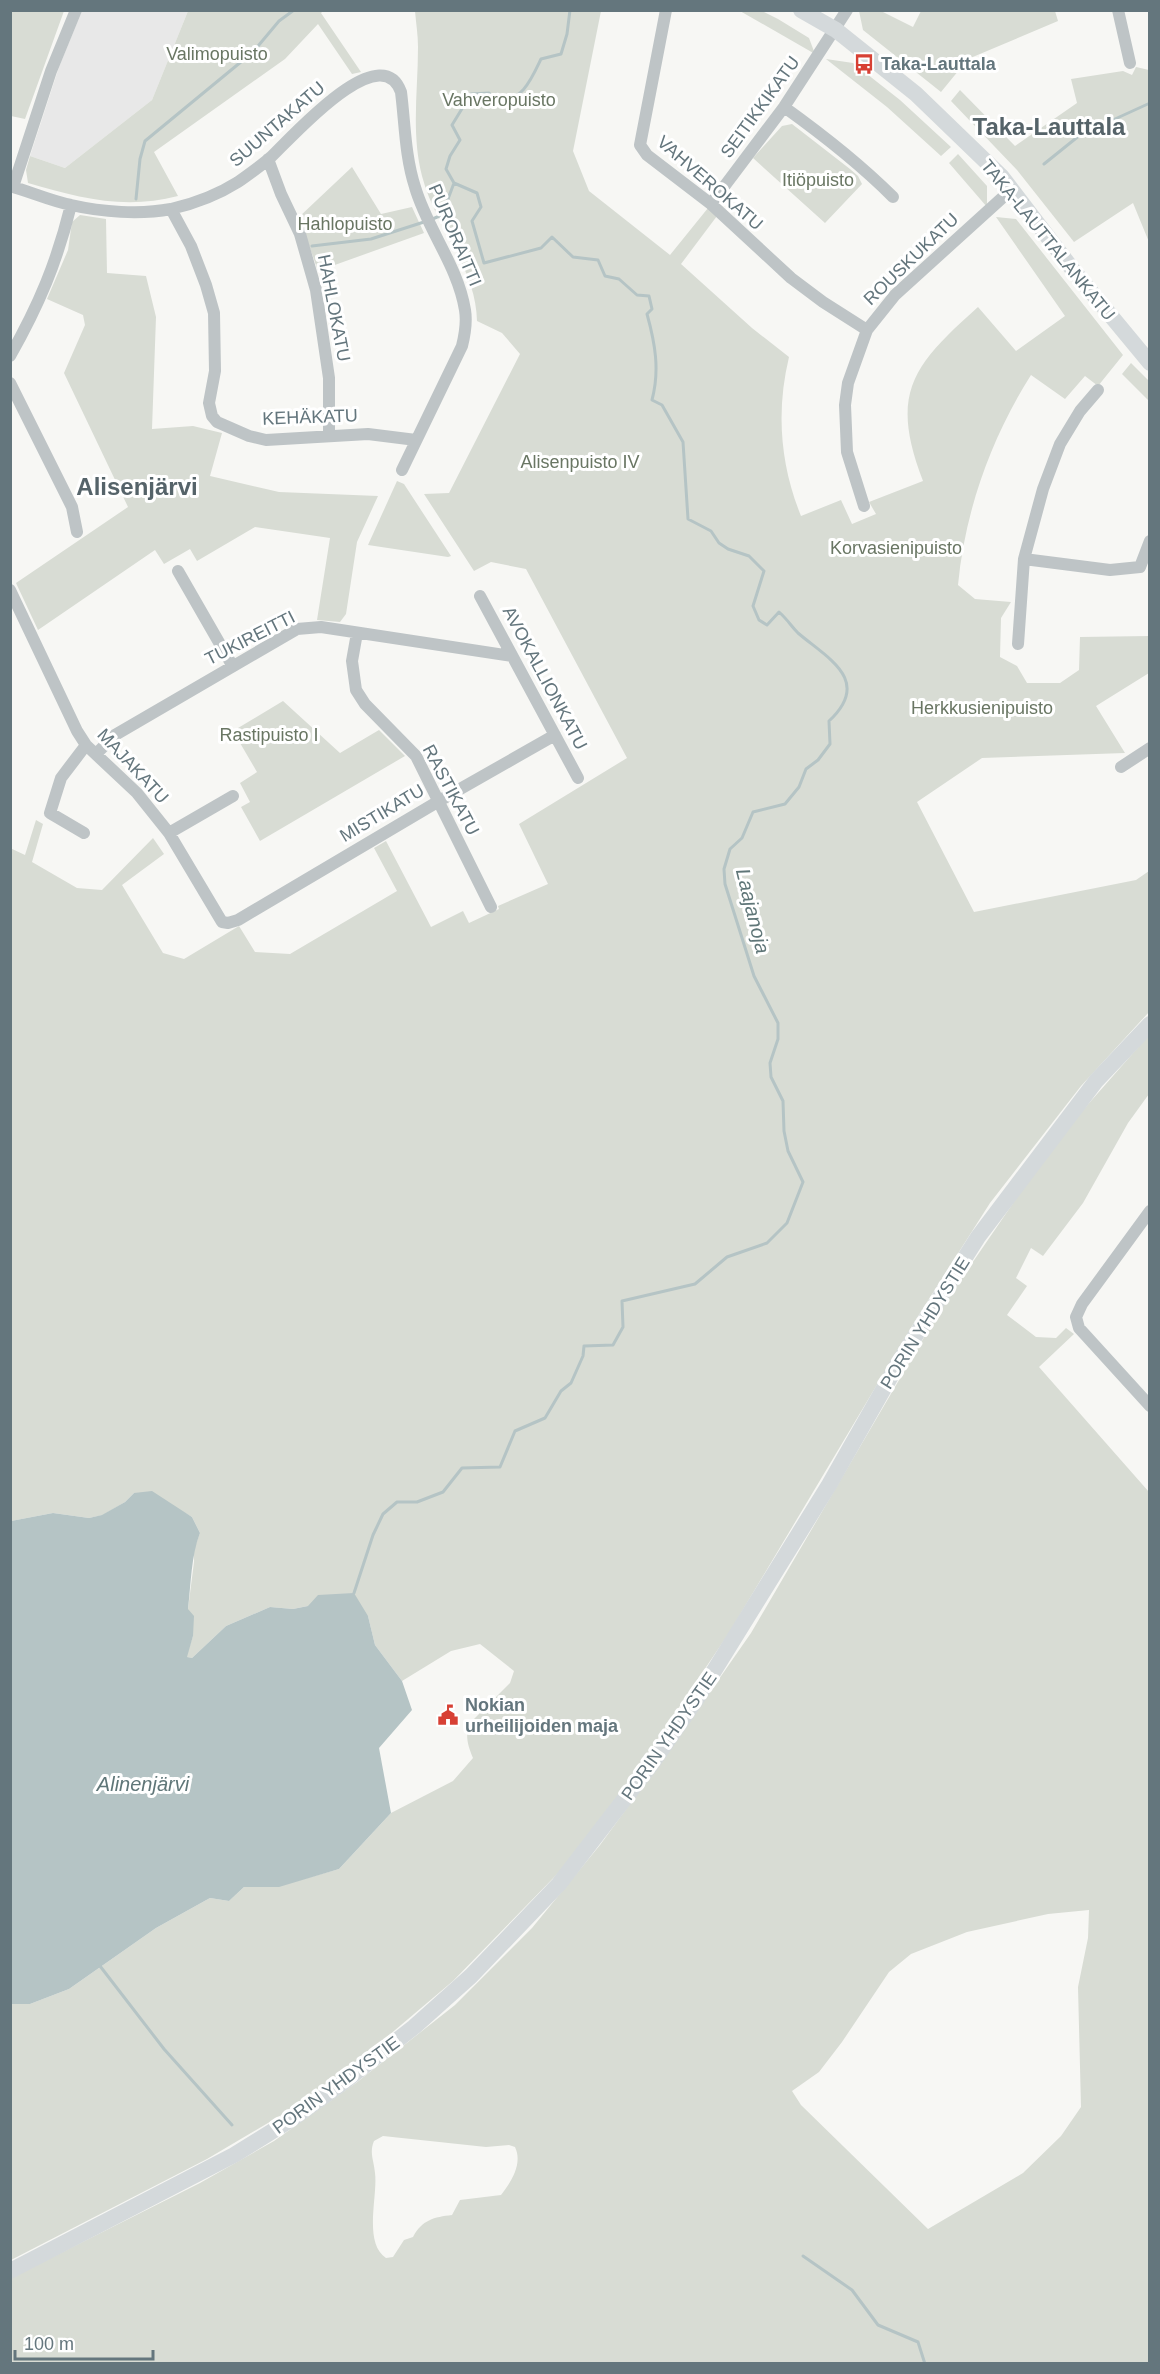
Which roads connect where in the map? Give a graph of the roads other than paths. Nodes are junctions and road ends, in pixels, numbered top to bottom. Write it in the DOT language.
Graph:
graph roads {
  1 [pos="76,10"];
  2 [pos="666,10"];
  3 [pos="801,10"];
  4 [pos="847,10"];
  5 [pos="1118,10"];
  6 [pos="836,30"];
  7 [pos="1131,63"];
  8 [pos="391,77"];
  9 [pos="784,107"];
  10 [pos="268,159"];
  11 [pos="12,186"];
  12 [pos="1012,189"];
  13 [pos="893,197"];
  14 [pos="711,204"];
  15 [pos="70,205"];
  16 [pos="171,209"];
  17 [pos="867,330"];
  18 [pos="10,356"];
  19 [pos="1149,363"];
  20 [pos="10,383"];
  21 [pos="1098,390"];
  22 [pos="329,435"];
  23 [pos="416,440"];
  24 [pos="402,470"];
  25 [pos="864,506"];
  26 [pos="77,532"];
  27 [pos="1149,541"];
  28 [pos="1024,559"];
  29 [pos="178,571"];
  30 [pos="10,590"];
  31 [pos="480,596"];
  32 [pos="357,633"];
  33 [pos="1018,644"];
  34 [pos="512,656"];
  35 [pos="232,665"];
  36 [pos="555,735"];
  37 [pos="86,745"];
  38 [pos="1149,748"];
  39 [pos="97,753"];
  40 [pos="1121,767"];
  41 [pos="578,777"];
  42 [pos="232,796"];
  43 [pos="439,801"];
  44 [pos="84,833"];
  45 [pos="169,833"];
  46 [pos="491,907"];
  47 [pos="228,923"];
  48 [pos="1149,1024"];
  49 [pos="1149,1211"];
  50 [pos="1149,1406"];
  51 [pos="10,2271"];
  1 -- 11 [label="street"];
  2 -- 14 [label="street, VAHVEROKATU"];
  3 -- 6 [label="main road, TAKA-LAUTTALANKATU"];
  4 -- 6 [label="street, SEITIKKIKATU"];
  5 -- 7 [label="street"];
  6 -- 9 [label="street, SEITIKKIKATU"];
  6 -- 12 [label="main road, TAKA-LAUTTALANKATU"];
  8 -- 10 [label="street, SUUNTAKATU"];
  8 -- 23 [label="street, PURORAITTI"];
  9 -- 13 [label="street"];
  9 -- 14 [label="street, SEITIKKIKATU"];
  10 -- 16 [label="street, SUUNTAKATU"];
  10 -- 22 [label="street, HAHLOKATU"];
  11 -- 15 [label="street, SUUNTAKATU"];
  12 -- 17 [label="street, ROUSKUKATU"];
  12 -- 19 [label="main road, TAKA-LAUTTALANKATU"];
  14 -- 17 [label="street, VAHVEROKATU"];
  15 -- 16 [label="street, SUUNTAKATU"];
  15 -- 18 [label="street"];
  16 -- 22 [label="street, KEHÄKATU"];
  17 -- 25 [label="street, ROUSKUKATU"];
  20 -- 26 [label="street"];
  21 -- 28 [label="street"];
  22 -- 23 [label="street, KEHÄKATU"];
  23 -- 24 [label="street, PURORAITTI"];
  27 -- 28 [label="street"];
  28 -- 33 [label="street"];
  29 -- 35 [label="street"];
  30 -- 37 [label="street, MAJAKATU"];
  31 -- 34 [label="street, AVOKALLIONKATU"];
  32 -- 34 [label="street, TUKIREITTI"];
  32 -- 35 [label="street, TUKIREITTI"];
  32 -- 43 [label="street, RASTIKATU"];
  34 -- 36 [label="street, AVOKALLIONKATU"];
  35 -- 39 [label="street, TUKIREITTI"];
  36 -- 41 [label="street, AVOKALLIONKATU"];
  36 -- 43 [label="street, MISTIKATU"];
  37 -- 39 [label="street, MAJAKATU"];
  37 -- 44 [label="street"];
  38 -- 40 [label="street"];
  39 -- 45 [label="street, MAJAKATU"];
  42 -- 45 [label="street"];
  43 -- 46 [label="street, RASTIKATU"];
  43 -- 47 [label="street, MISTIKATU"];
  45 -- 47 [label="street, MAJAKATU"];
  48 -- 51 [label="main road, PORIN YHDYSTIE"];
  49 -- 50 [label="street"];
}
